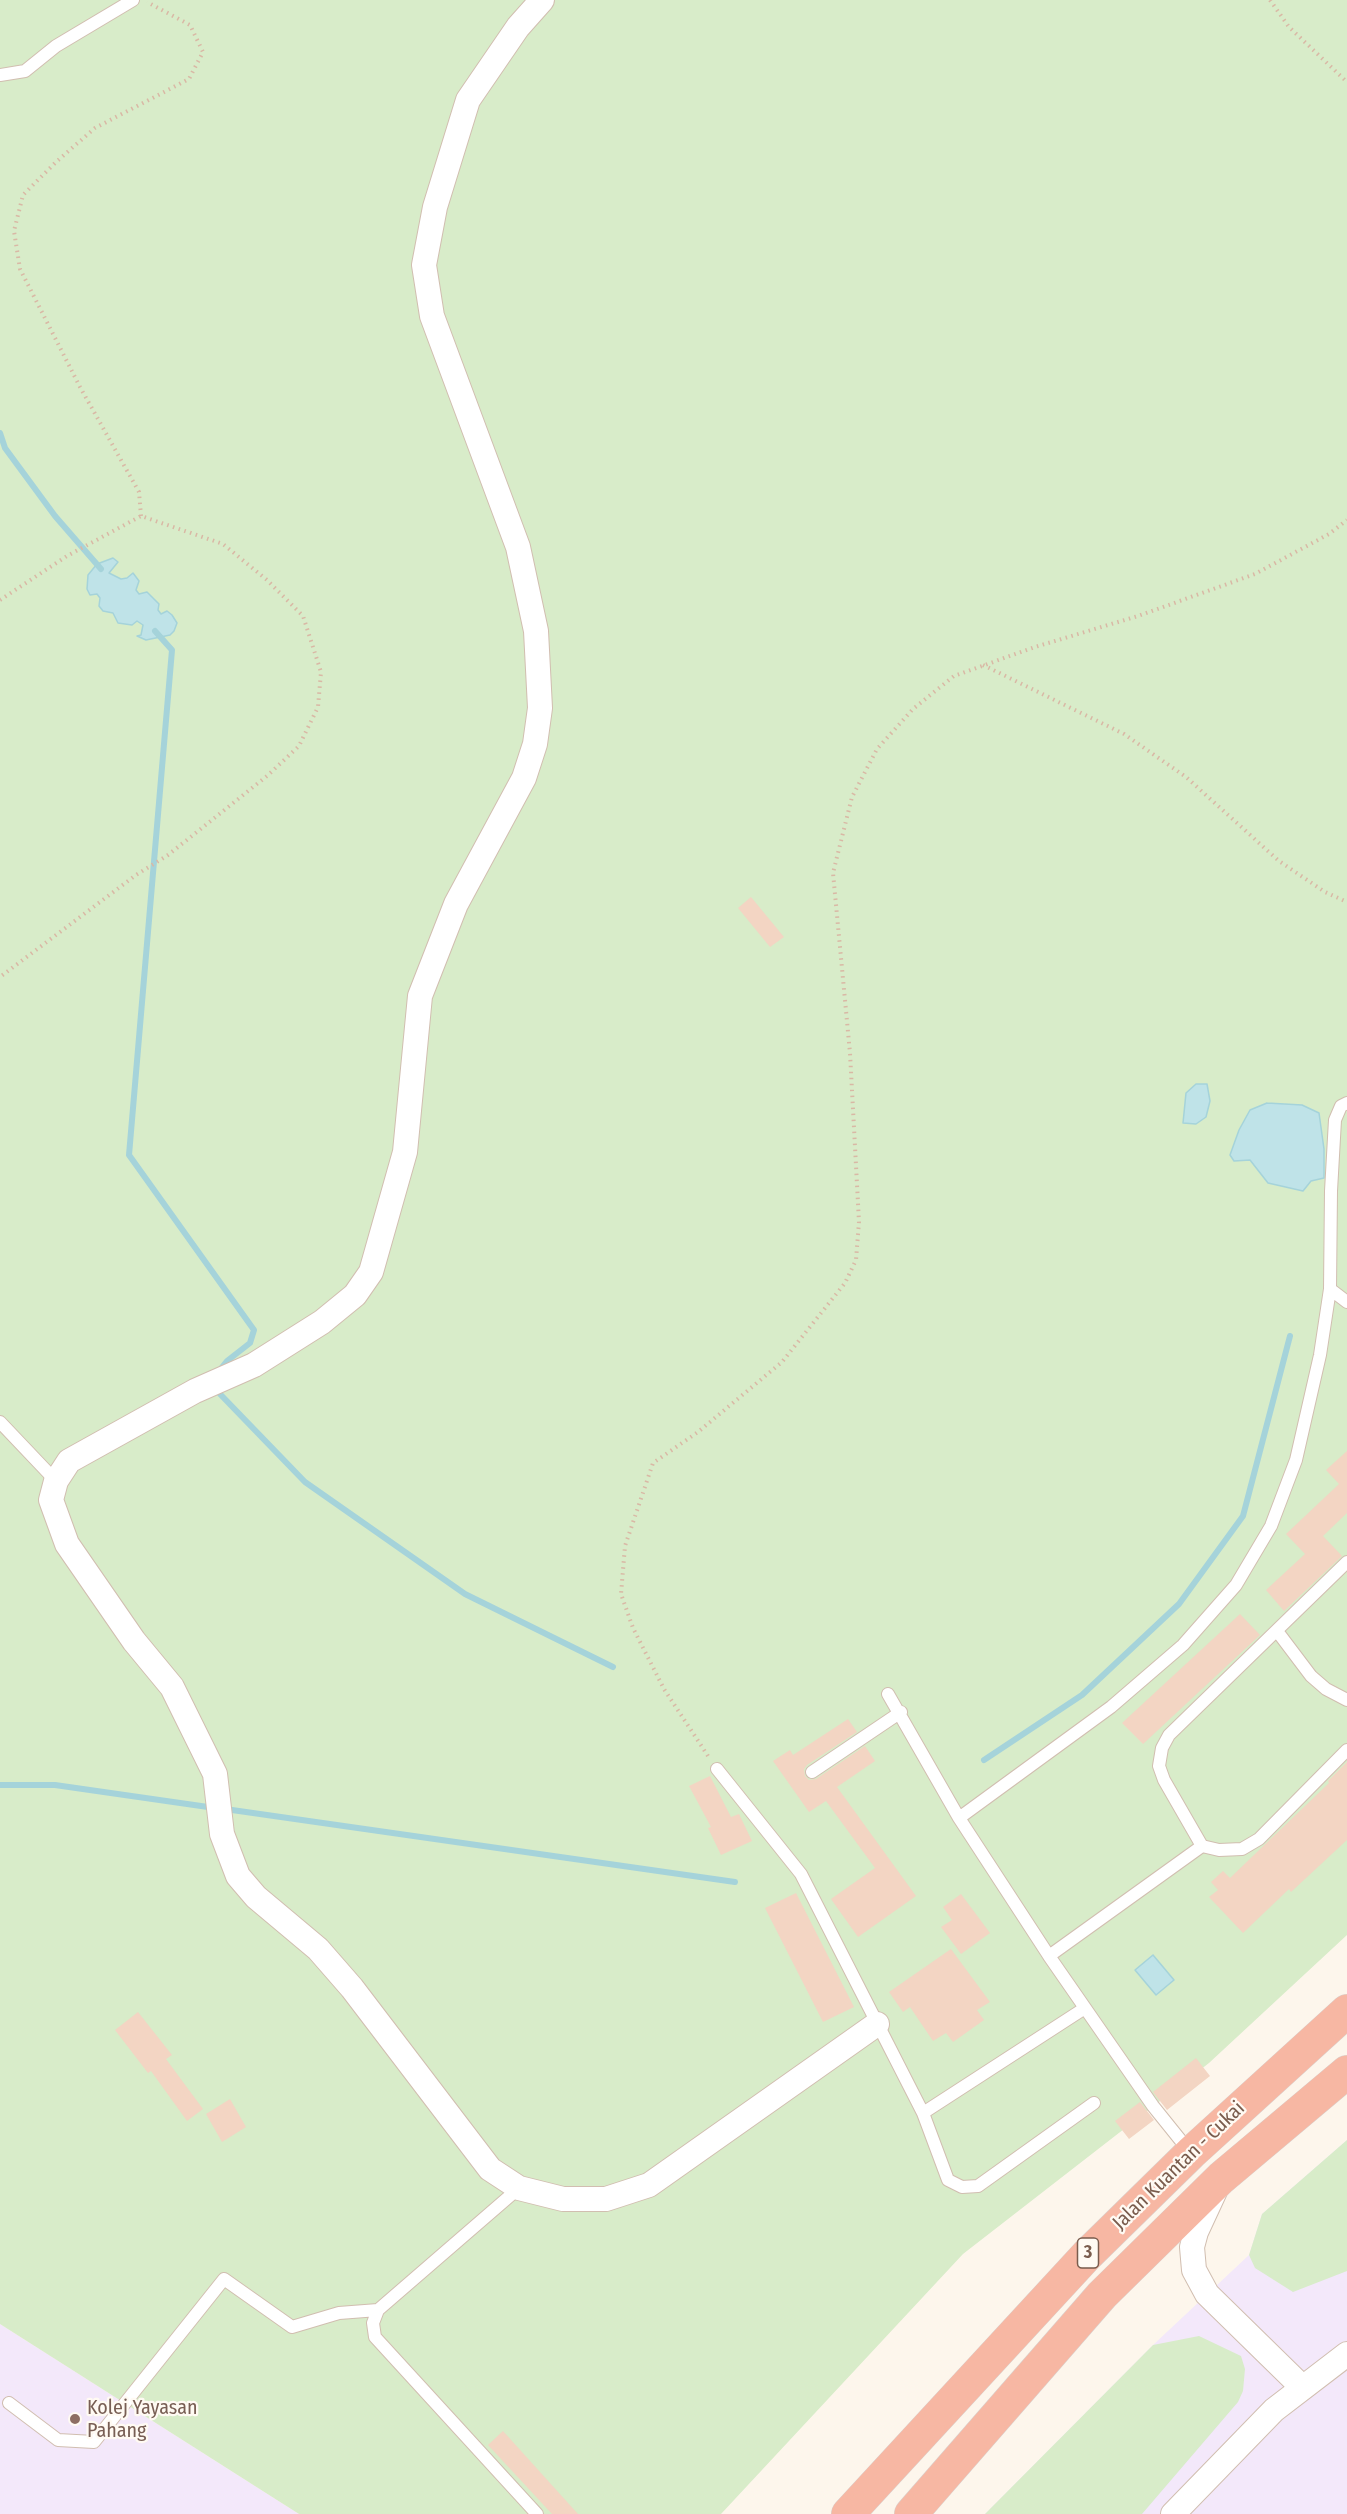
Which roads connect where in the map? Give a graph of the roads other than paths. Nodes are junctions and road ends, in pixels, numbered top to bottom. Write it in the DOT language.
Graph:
graph roads {
  1 [pos="133,0"];
  2 [pos="542,0"];
  3 [pos="0,75"];
  4 [pos="1347,1103"];
  5 [pos="1330,1289"];
  6 [pos="1347,1302"];
  7 [pos="0,1422"];
  8 [pos="56,1481"];
  9 [pos="1347,1562"];
  10 [pos="1276,1631"];
  11 [pos="888,1694"];
  12 [pos="1347,1700"];
  13 [pos="901,1712"];
  14 [pos="1347,1749"];
  15 [pos="717,1769"];
  16 [pos="812,1772"];
  17 [pos="959,1818"];
  18 [pos="1202,1846"];
  19 [pos="1049,1956"];
  20 [pos="1085,2008"];
  21 [pos="1347,2011"];
  22 [pos="878,2024"];
  23 [pos="1347,2072"];
  24 [pos="1094,2103"];
  25 [pos="923,2113"];
  26 [pos="1191,2153"];
  27 [pos="1221,2178"];
  28 [pos="519,2188"];
  29 [pos="378,2310"];
  30 [pos="1347,2354"];
  31 [pos="1302,2387"];
  32 [pos="9,2403"];
  33 [pos="537,2514"];
  34 [pos="848,2514"];
  35 [pos="911,2514"];
  36 [pos="1173,2514"];
  1 -- 3 [label="lane"];
  2 -- 8 [label="street"];
  4 -- 5 [label="lane"];
  5 -- 6 [label="lane"];
  5 -- 17 [label="lane"];
  7 -- 8 [label="lane"];
  8 -- 28 [label="street"];
  9 -- 10 [label="lane"];
  10 -- 12 [label="lane"];
  10 -- 18 [label="lane"];
  11 -- 13 [label="lane"];
  13 -- 16 [label="lane"];
  13 -- 17 [label="lane"];
  14 -- 18 [label="lane"];
  15 -- 22 [label="lane"];
  17 -- 19 [label="lane"];
  18 -- 19 [label="lane"];
  19 -- 20 [label="lane"];
  20 -- 25 [label="lane"];
  20 -- 26 [label="lane"];
  21 -- 26 [label="highway, Jalan Kuantan - Cukai / 3"];
  22 -- 25 [label="lane"];
  22 -- 28 [label="street"];
  23 -- 27 [label="highway, Jalan Kuantan - Cukai / 3"];
  24 -- 25 [label="lane"];
  26 -- 34 [label="highway, Jalan Kuantan - Cukai / 3"];
  27 -- 31 [label="street"];
  27 -- 35 [label="highway, Jalan Kuantan - Cukai / 3"];
  28 -- 29 [label="lane"];
  29 -- 32 [label="lane"];
  29 -- 33 [label="lane"];
  30 -- 31 [label="street"];
  31 -- 36 [label="street"];
}
